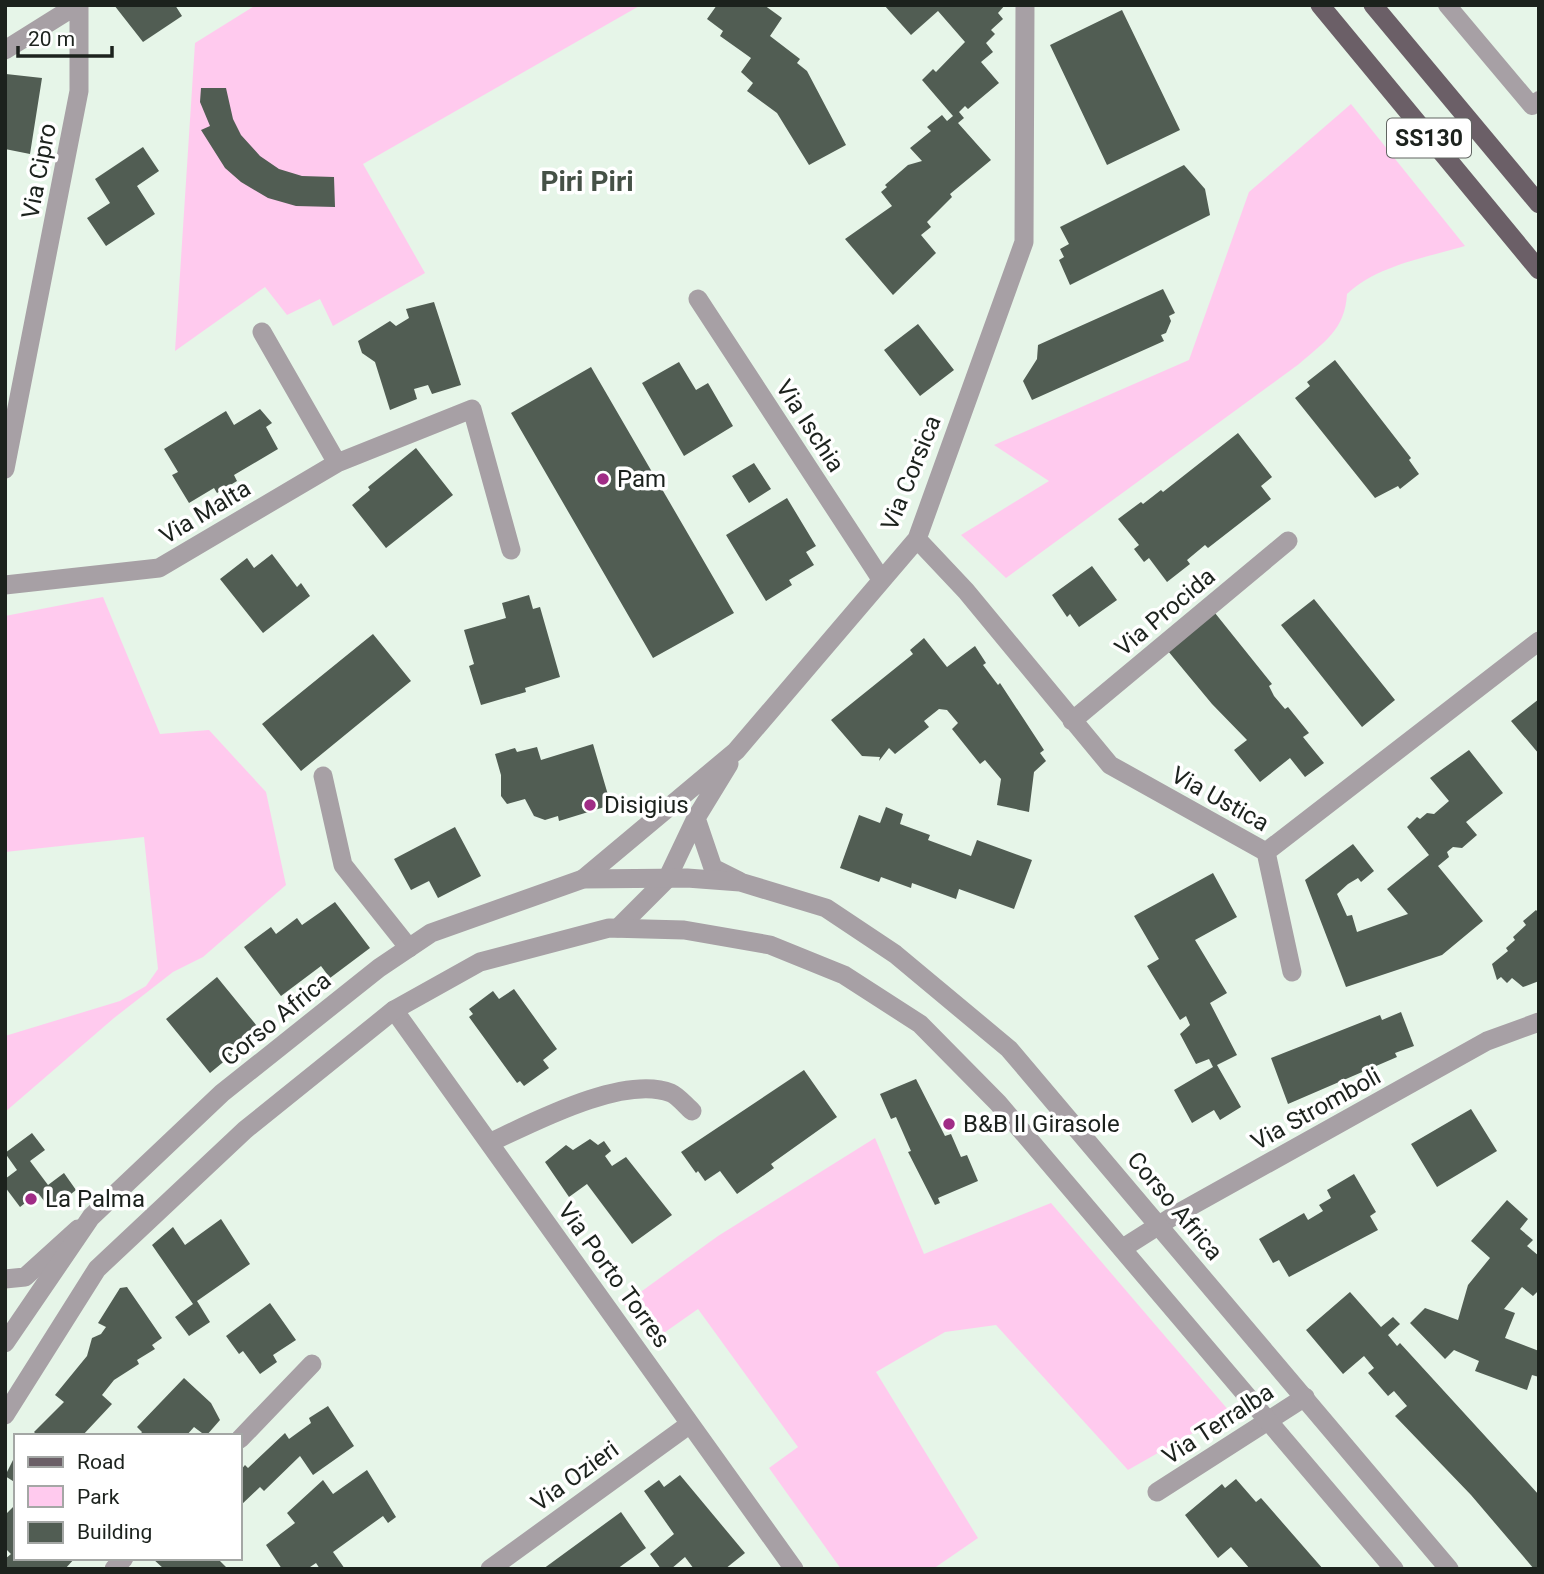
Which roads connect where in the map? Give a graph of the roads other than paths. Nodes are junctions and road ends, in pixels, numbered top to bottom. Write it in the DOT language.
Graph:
graph roads {
  1 [pos="78,5"];
  2 [pos="1025,5"];
  3 [pos="1320,5"];
  4 [pos="1447,5"];
  5 [pos="1381,8"];
  6 [pos="5,50"];
  7 [pos="1539,100"];
  8 [pos="1539,204"];
  9 [pos="1539,270"];
  10 [pos="698,299"];
  11 [pos="262,332"];
  12 [pos="337,463"];
  13 [pos="5,469"];
  14 [pos="917,539"];
  15 [pos="1288,541"];
  16 [pos="511,550"];
  17 [pos="881,579"];
  18 [pos="5,585"];
  19 [pos="1539,641"];
  20 [pos="1072,721"];
  21 [pos="736,751"];
  22 [pos="323,776"];
  23 [pos="696,818"];
  24 [pos="1266,852"];
  25 [pos="583,879"];
  26 [pos="667,879"];
  27 [pos="740,882"];
  28 [pos="618,929"];
  29 [pos="409,948"];
  30 [pos="1292,972"];
  31 [pos="394,1010"];
  32 [pos="1539,1022"];
  33 [pos="692,1111"];
  34 [pos="489,1143"];
  35 [pos="91,1217"];
  36 [pos="1159,1224"];
  37 [pos="1123,1248"];
  38 [pos="5,1279"];
  39 [pos="5,1343"];
  40 [pos="312,1364"];
  41 [pos="1306,1397"];
  42 [pos="5,1416"];
  43 [pos="1269,1420"];
  44 [pos="690,1424"];
  45 [pos="242,1437"];
  46 [pos="1157,1492"];
  47 [pos="490,1569"];
  48 [pos="794,1569"];
  49 [pos="1394,1569"];
  50 [pos="1449,1569"];
  1 -- 6 [label="street"];
  1 -- 13 [label="street, Via Cipro"];
  2 -- 14 [label="street, Via Corsica"];
  3 -- 9 [label="main road, SS130"];
  4 -- 7 [label="lane"];
  5 -- 8 [label="main road, SS130"];
  10 -- 17 [label="street, Via Ischia"];
  11 -- 12 [label="street"];
  12 -- 16 [label="street, Via Malta"];
  12 -- 18 [label="street, Via Malta"];
  14 -- 17 [label="street, Via Corsica"];
  14 -- 20 [label="street, Via Ustica"];
  15 -- 20 [label="street, Via Procida"];
  17 -- 21 [label="street, Via Corsica"];
  19 -- 24 [label="street, Via Ustica"];
  20 -- 24 [label="street, Via Ustica"];
  21 -- 23 [label="street"];
  21 -- 25 [label="street, Via Corsica"];
  22 -- 29 [label="street"];
  23 -- 26 [label="street"];
  23 -- 27 [label="street"];
  24 -- 30 [label="street"];
  25 -- 26 [label="street, Corso Africa"];
  25 -- 29 [label="street, Corso Africa"];
  26 -- 27 [label="street, Corso Africa"];
  26 -- 28 [label="street"];
  27 -- 36 [label="street, Corso Africa"];
  28 -- 31 [label="street"];
  28 -- 37 [label="street"];
  29 -- 35 [label="street, Corso Africa"];
  31 -- 34 [label="street, Via Porto Torres"];
  31 -- 42 [label="street"];
  32 -- 36 [label="street, Via Stromboli"];
  33 -- 34 [label="street"];
  34 -- 44 [label="street, Via Porto Torres"];
  35 -- 38 [label="street"];
  35 -- 39 [label="street, Corso Africa"];
  36 -- 37 [label="street, Via Stromboli"];
  36 -- 41 [label="street, Corso Africa"];
  37 -- 43 [label="street"];
  40 -- 45 [label="street"];
  41 -- 43 [label="street, Via Terralba"];
  41 -- 50 [label="street, Corso Africa"];
  43 -- 46 [label="street, Via Terralba"];
  43 -- 49 [label="street"];
  44 -- 47 [label="street, Via Ozieri"];
  44 -- 48 [label="street, Via Porto Torres"];
}
